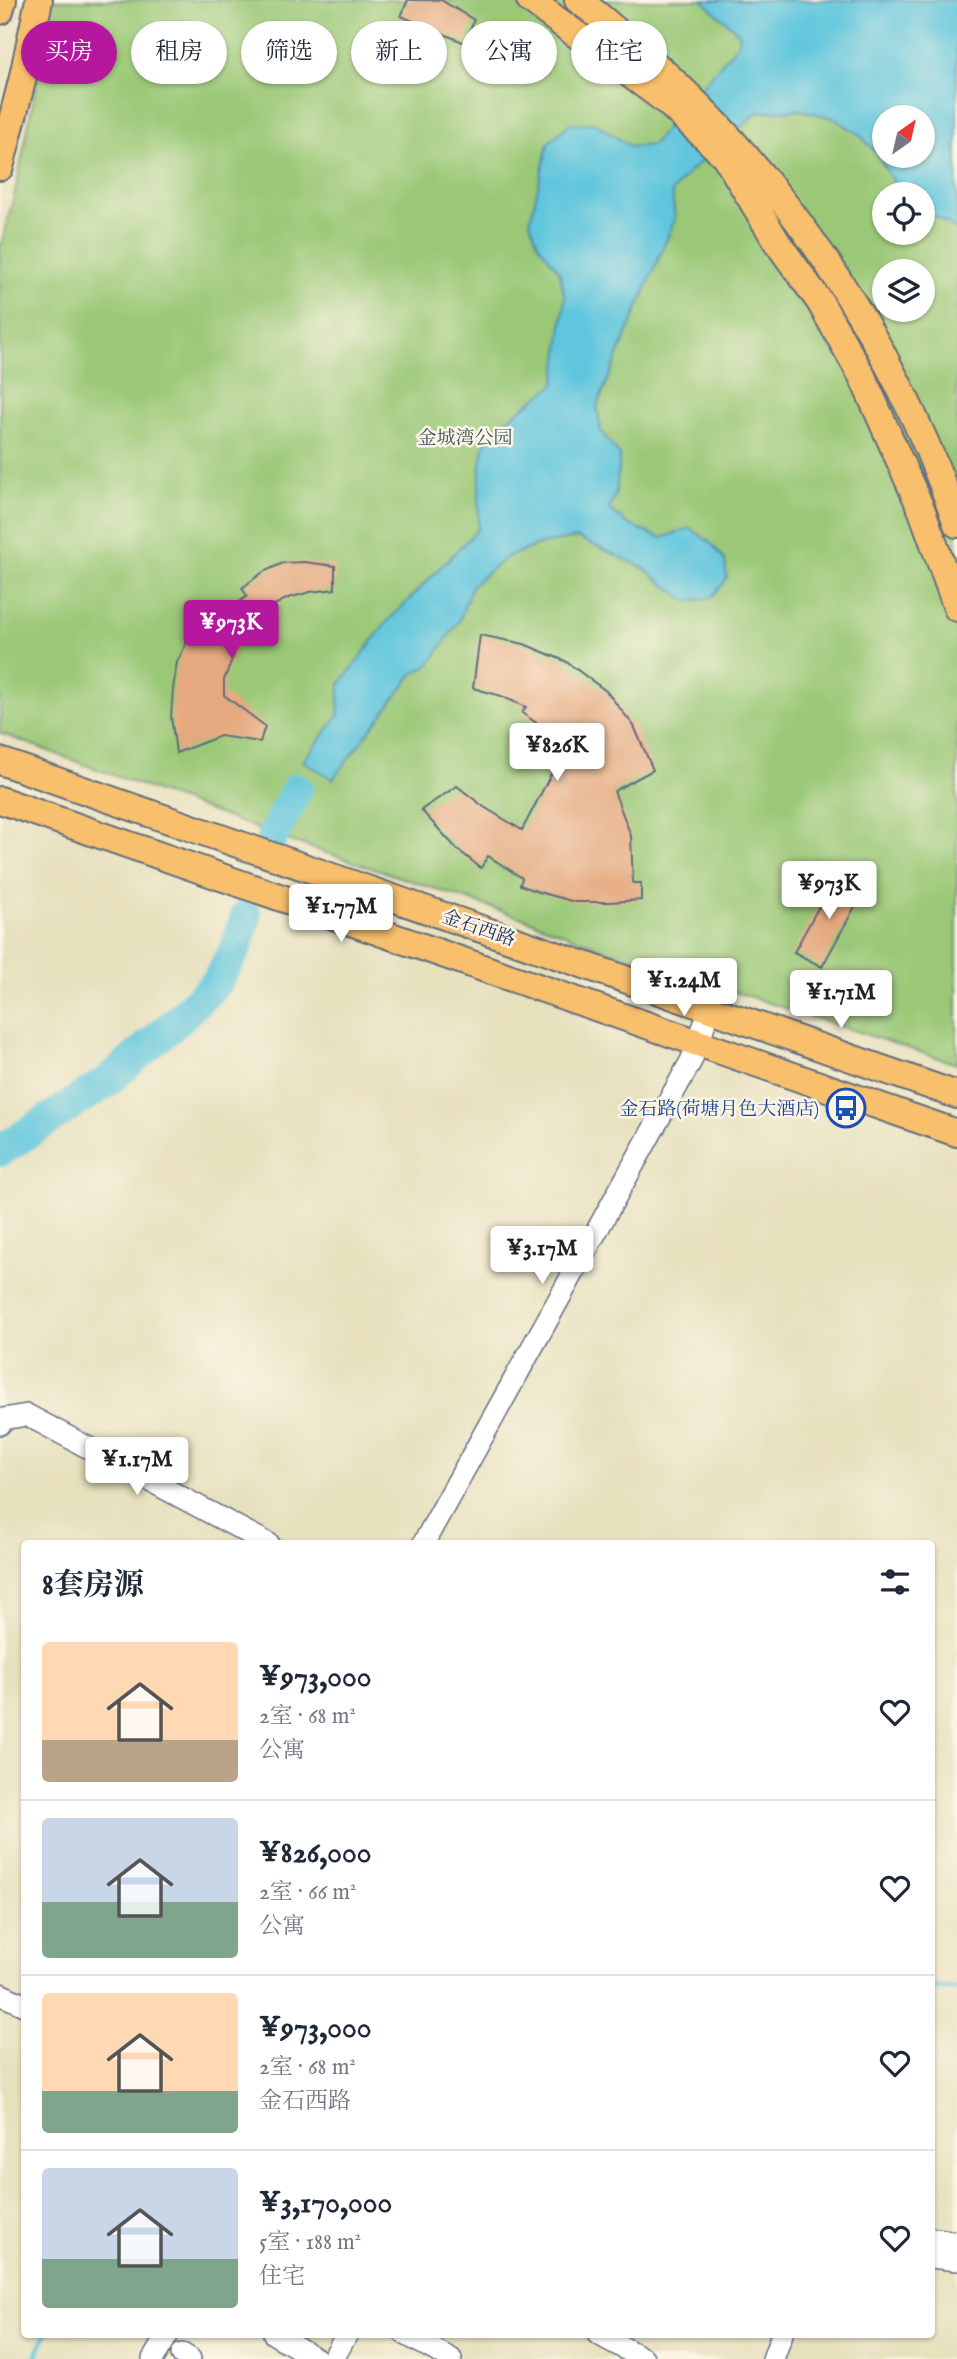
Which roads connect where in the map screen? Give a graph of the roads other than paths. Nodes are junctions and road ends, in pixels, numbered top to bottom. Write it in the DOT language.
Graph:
graph roads {
  1 [pos="3,0"];
  2 [pos="39,0"];
  3 [pos="530,0"];
  4 [pos="578,0"];
  5 [pos="0,11"];
  6 [pos="674,95"];
  7 [pos="731,150"];
  8 [pos="0,167"];
  9 [pos="957,524"];
  10 [pos="957,608"];
  11 [pos="0,761"];
  12 [pos="0,800"];
  13 [pos="710,1009"];
  14 [pos="697,1043"];
  15 [pos="957,1095"];
  16 [pos="957,1133"];
  17 [pos="0,1424"];
  18 [pos="261,1540"];
  19 [pos="426,1540"];
  20 [pos="0,1994"];
  21 [pos="21,2004"];
  22 [pos="0,2009"];
  23 [pos="21,2018"];
  24 [pos="935,2239"];
  25 [pos="957,2242"];
  26 [pos="935,2257"];
  27 [pos="957,2260"];
  28 [pos="166,2338"];
  29 [pos="281,2338"];
  30 [pos="345,2338"];
  31 [pos="412,2338"];
  32 [pos="605,2338"];
  33 [pos="781,2338"];
  34 [pos="792,2338"];
  35 [pos="153,2359"];
  36 [pos="317,2359"];
  37 [pos="332,2359"];
  38 [pos="451,2359"];
  39 [pos="644,2359"];
  40 [pos="773,2359"];
  41 [pos="784,2359"];
  1 -- 5 [label="main road"];
  2 -- 8 [label="main road"];
  3 -- 6 [label="main road"];
  4 -- 6 [label="main road"];
  6 -- 7 [label="main road"];
  7 -- 9 [label="main road"];
  7 -- 10 [label="main road"];
  11 -- 13 [label="main road, 金石西路"];
  12 -- 14 [label="main road, 金石西路"];
  13 -- 14 [label="street"];
  13 -- 15 [label="main road, 金石西路"];
  14 -- 16 [label="main road, 金石西路"];
  14 -- 19 [label="street"];
  17 -- 18 [label="street"];
  20 -- 21 [label="street"];
  22 -- 23 [label="street"];
  24 -- 25 [label="street"];
  26 -- 27 [label="street"];
  28 -- 35 [label="street"];
  29 -- 36 [label="street"];
  30 -- 37 [label="street"];
  31 -- 38 [label="street"];
  32 -- 39 [label="street"];
  33 -- 40 [label="street"];
  34 -- 41 [label="street"];
}
